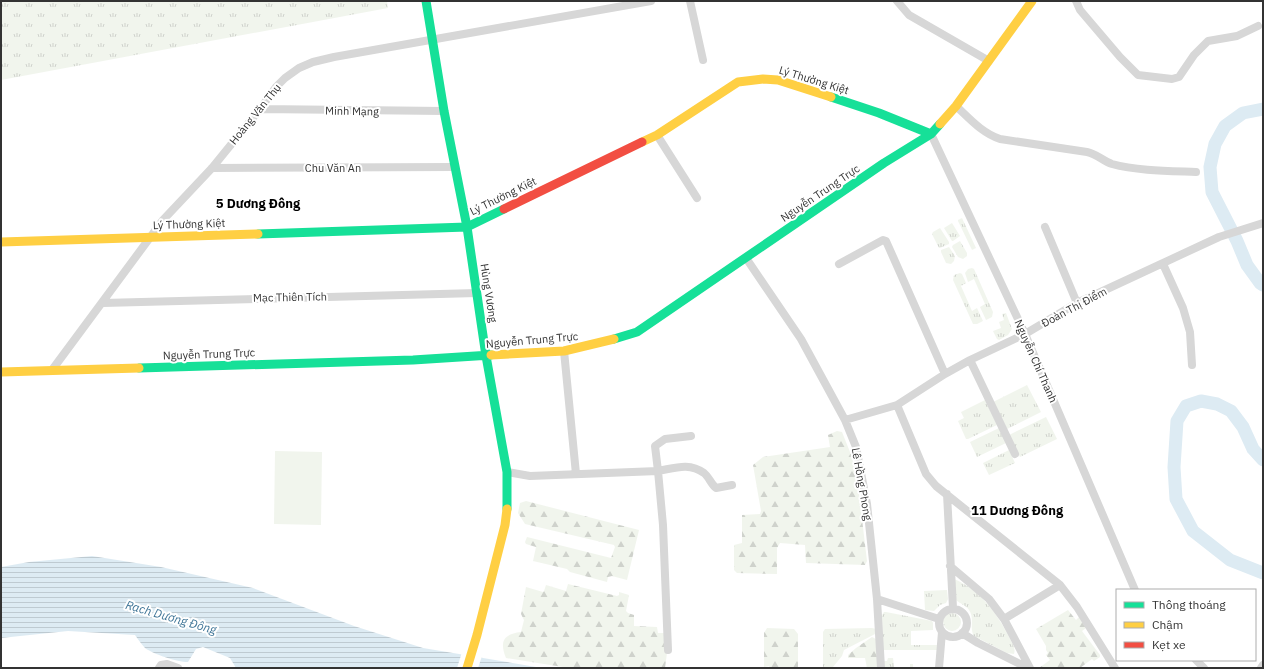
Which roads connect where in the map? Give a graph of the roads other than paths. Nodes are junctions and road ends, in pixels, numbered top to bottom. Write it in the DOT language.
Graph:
graph roads {
  1 [pos="426,1"];
  2 [pos="651,1"];
  3 [pos="690,1"];
  4 [pos="896,1"];
  5 [pos="1032,1"];
  6 [pos="1076,1"];
  7 [pos="1258,26"];
  8 [pos="432,39"];
  9 [pos="703,60"];
  10 [pos="989,61"];
  11 [pos="956,106"];
  12 [pos="260,109"];
  13 [pos="444,112"];
  14 [pos="931,134"];
  15 [pos="657,135"];
  16 [pos="455,167"];
  17 [pos="212,168"];
  18 [pos="1196,172"];
  19 [pos="697,198"];
  20 [pos="1261,224"];
  21 [pos="467,227"];
  22 [pos="1045,227"];
  23 [pos="151,237"];
  24 [pos="1,242"];
  25 [pos="746,258"];
  26 [pos="839,264"];
  27 [pos="1163,264"];
  28 [pos="476,293"];
  29 [pos="103,303"];
  30 [pos="1078,303"];
  31 [pos="1025,334"];
  32 [pos="564,351"];
  33 [pos="486,356"];
  34 [pos="970,360"];
  35 [pos="1192,366"];
  36 [pos="52,370"];
  37 [pos="1,372"];
  38 [pos="945,374"];
  39 [pos="897,405"];
  40 [pos="845,420"];
  41 [pos="691,436"];
  42 [pos="1015,454"];
  43 [pos="658,471"];
  44 [pos="507,472"];
  45 [pos="576,474"];
  46 [pos="732,486"];
  47 [pos="947,494"];
  48 [pos="950,566"];
  49 [pos="1060,585"];
  50 [pos="1135,589"];
  51 [pos="876,599"];
  52 [pos="953,608"];
  53 [pos="939,619"];
  54 [pos="1004,619"];
  55 [pos="942,632"];
  56 [pos="962,633"];
  57 [pos="668,650"];
  58 [pos="1263,665"];
  59 [pos="159,668"];
  60 [pos="178,668"];
  61 [pos="467,668"];
  62 [pos="881,668"];
  63 [pos="939,668"];
  64 [pos="1029,668"];
  65 [pos="1115,668"];
  66 [pos="1261,668"];
  1 -- 8 [label="main road, Hùng Vương"];
  2 -- 8 [label="street, Hoàng Văn Thụ"];
  3 -- 9 [label="street"];
  4 -- 10 [label="street"];
  5 -- 10 [label="main road, Nguyễn Trung Trực"];
  6 -- 7 [label="street"];
  8 -- 12 [label="street, Hoàng Văn Thụ"];
  8 -- 13 [label="main road, Hùng Vương"];
  10 -- 11 [label="main road, Nguyễn Trung Trực"];
  11 -- 14 [label="main road, Nguyễn Trung Trực"];
  11 -- 18 [label="street"];
  12 -- 13 [label="street, Minh Mạng"];
  12 -- 17 [label="street, Hoàng Văn Thụ"];
  13 -- 16 [label="main road, Hùng Vương"];
  14 -- 15 [label="main road, Lý Thường Kiệt"];
  14 -- 25 [label="main road, Nguyễn Trung Trực"];
  14 -- 31 [label="street, Nguyễn Chí Thanh"];
  15 -- 19 [label="street"];
  15 -- 21 [label="main road, Lý Thường Kiệt"];
  16 -- 17 [label="street, Chu Văn An"];
  16 -- 21 [label="main road, Hùng Vương"];
  17 -- 23 [label="street, Hoàng Văn Thụ"];
  20 -- 27 [label="street, Đoàn Thị Điểm"];
  21 -- 23 [label="main road, Lý Thường Kiệt"];
  21 -- 28 [label="main road, Hùng Vương"];
  22 -- 30 [label="street"];
  23 -- 24 [label="main road, Lý Thường Kiệt"];
  23 -- 29 [label="street, Hoàng Văn Thụ"];
  25 -- 32 [label="main road, Nguyễn Trung Trực"];
  25 -- 40 [label="street, Lê Hồng Phong"];
  26 -- 38 [label="street"];
  27 -- 30 [label="street, Đoàn Thị Điểm"];
  27 -- 35 [label="street"];
  28 -- 29 [label="street, Mạc Thiên Tích"];
  28 -- 33 [label="main road, Hùng Vương"];
  29 -- 36 [label="street, Hoàng Văn Thụ"];
  30 -- 31 [label="street, Đoàn Thị Điểm"];
  31 -- 34 [label="street, Đoàn Thị Điểm"];
  31 -- 50 [label="street, Nguyễn Chí Thanh"];
  32 -- 33 [label="main road, Nguyễn Trung Trực"];
  32 -- 45 [label="street"];
  33 -- 36 [label="main road, Nguyễn Trung Trực"];
  33 -- 44 [label="main road, Hùng Vương"];
  34 -- 38 [label="street, Đoàn Thị Điểm"];
  34 -- 42 [label="street"];
  36 -- 37 [label="main road, Nguyễn Trung Trực"];
  38 -- 39 [label="street, Đoàn Thị Điểm"];
  39 -- 40 [label="street, Đoàn Thị Điểm"];
  39 -- 47 [label="street"];
  40 -- 51 [label="street, Lê Hồng Phong"];
  41 -- 43 [label="street"];
  43 -- 45 [label="street"];
  43 -- 46 [label="street"];
  43 -- 57 [label="street"];
  44 -- 45 [label="street"];
  44 -- 61 [label="main road, Hùng Vương"];
  47 -- 48 [label="street"];
  47 -- 49 [label="street"];
  48 -- 52 [label="street"];
  48 -- 54 [label="street"];
  49 -- 54 [label="street"];
  49 -- 65 [label="street"];
  51 -- 53 [label="street"];
  51 -- 62 [label="street, Lê Hồng Phong"];
  52 -- 53 [label="street"];
  52 -- 56 [label="street"];
  53 -- 55 [label="street"];
  54 -- 64 [label="street"];
  55 -- 56 [label="street"];
  55 -- 63 [label="street"];
  56 -- 64 [label="street"];
  58 -- 66 [label="street"];
  59 -- 60 [label="street"];
}
